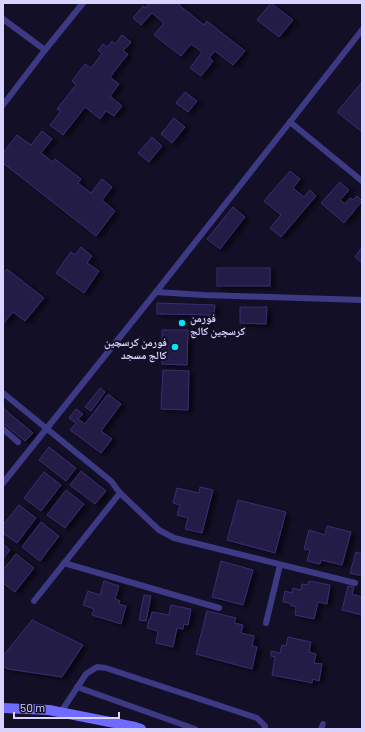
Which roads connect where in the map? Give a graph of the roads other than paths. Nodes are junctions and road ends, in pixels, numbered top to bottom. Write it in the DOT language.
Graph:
graph roads {
  1 [pos="83,3"];
  2 [pos="3,18"];
  3 [pos="362,30"];
  4 [pos="45,50"];
  5 [pos="3,105"];
  6 [pos="290,122"];
  7 [pos="362,181"];
  8 [pos="156,292"];
  9 [pos="362,300"];
  10 [pos="3,392"];
  11 [pos="3,429"];
  12 [pos="47,429"];
  13 [pos="18,442"];
  14 [pos="3,483"];
  15 [pos="120,493"];
  16 [pos="64,563"];
  17 [pos="280,565"];
  18 [pos="355,583"];
  19 [pos="34,601"];
  20 [pos="219,608"];
  21 [pos="266,623"];
  22 [pos="77,687"];
  23 [pos="3,708"];
  24 [pos="61,712"];
  25 [pos="141,729"];
  26 [pos="195,729"];
  27 [pos="265,729"];
  1 -- 4 [label="lane"];
  2 -- 4 [label="lane"];
  3 -- 6 [label="lane"];
  4 -- 5 [label="lane"];
  6 -- 7 [label="lane"];
  6 -- 8 [label="lane"];
  8 -- 9 [label="lane"];
  8 -- 12 [label="lane"];
  10 -- 12 [label="lane"];
  11 -- 13 [label="lane"];
  12 -- 14 [label="lane"];
  12 -- 15 [label="lane"];
  15 -- 16 [label="lane"];
  15 -- 17 [label="lane"];
  16 -- 19 [label="lane"];
  16 -- 20 [label="lane"];
  17 -- 18 [label="lane"];
  17 -- 21 [label="lane"];
  22 -- 24 [label="lane"];
  22 -- 26 [label="lane"];
  22 -- 27 [label="lane"];
  23 -- 24 [label="street"];
  24 -- 25 [label="street"];
}
